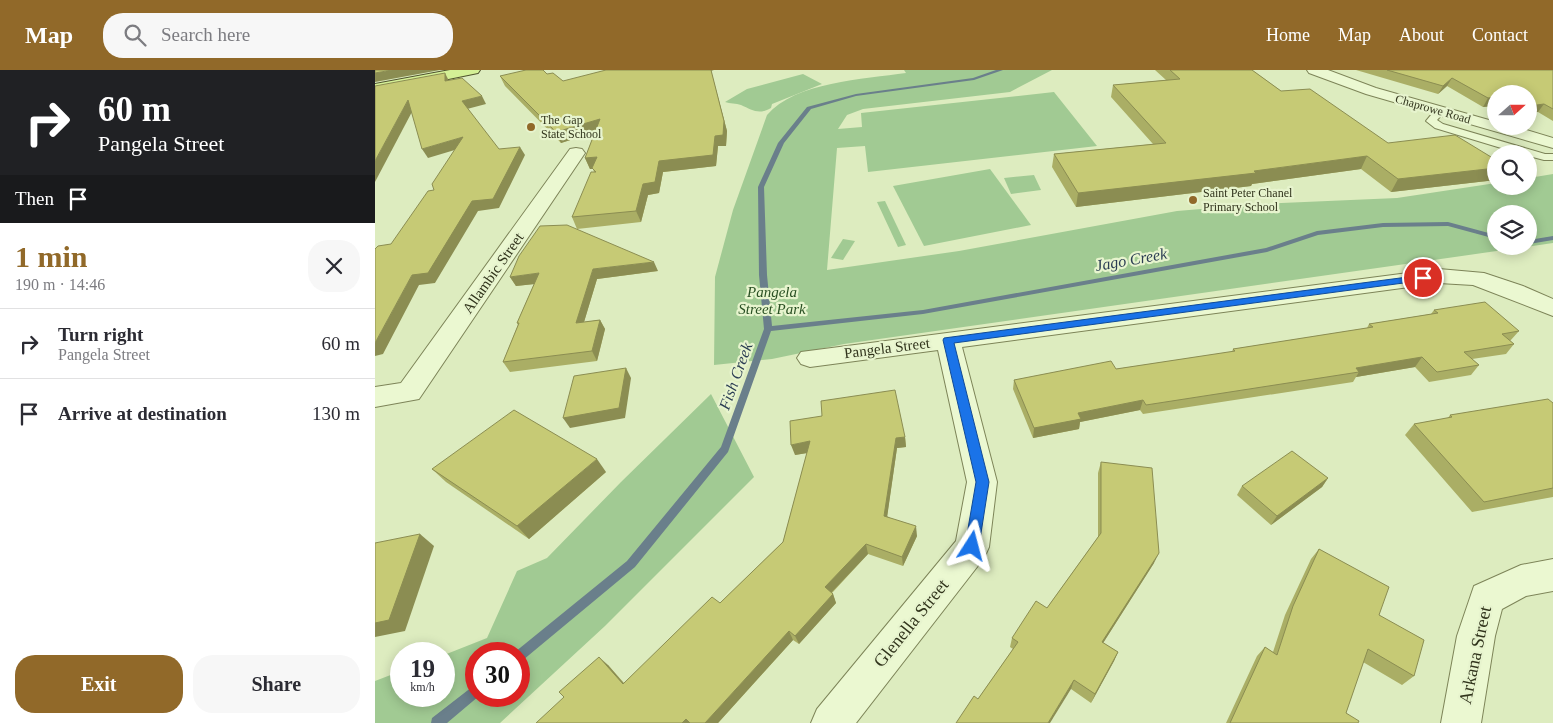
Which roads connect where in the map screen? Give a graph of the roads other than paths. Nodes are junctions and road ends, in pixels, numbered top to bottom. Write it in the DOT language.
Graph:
graph roads {
  1 [pos="473,70"];
  2 [pos="1314,70"];
  3 [pos="433,77"];
  4 [pos="375,83"];
  5 [pos="375,89"];
  6 [pos="1440,111"];
  7 [pos="1553,143"];
  8 [pos="576,153"];
  9 [pos="1553,157"];
  10 [pos="1553,308"];
  11 [pos="948,340"];
  12 [pos="810,358"];
  13 [pos="375,396"];
  14 [pos="1553,575"];
  15 [pos="831,723"];
  16 [pos="1461,723"];
  1 -- 3 [label="main road"];
  2 -- 6 [label="street, Chaprowe Road"];
  3 -- 4 [label="main road"];
  3 -- 5 [label="main road"];
  6 -- 7 [label="street, Chaprowe Road"];
  6 -- 9 [label="lane"];
  8 -- 13 [label="street, Allambic Street"];
  10 -- 11 [label="street, Pangela Street"];
  11 -- 12 [label="street, Pangela Street"];
  11 -- 15 [label="street, Glenella Street"];
  14 -- 16 [label="street, Arkana Street"];
}
